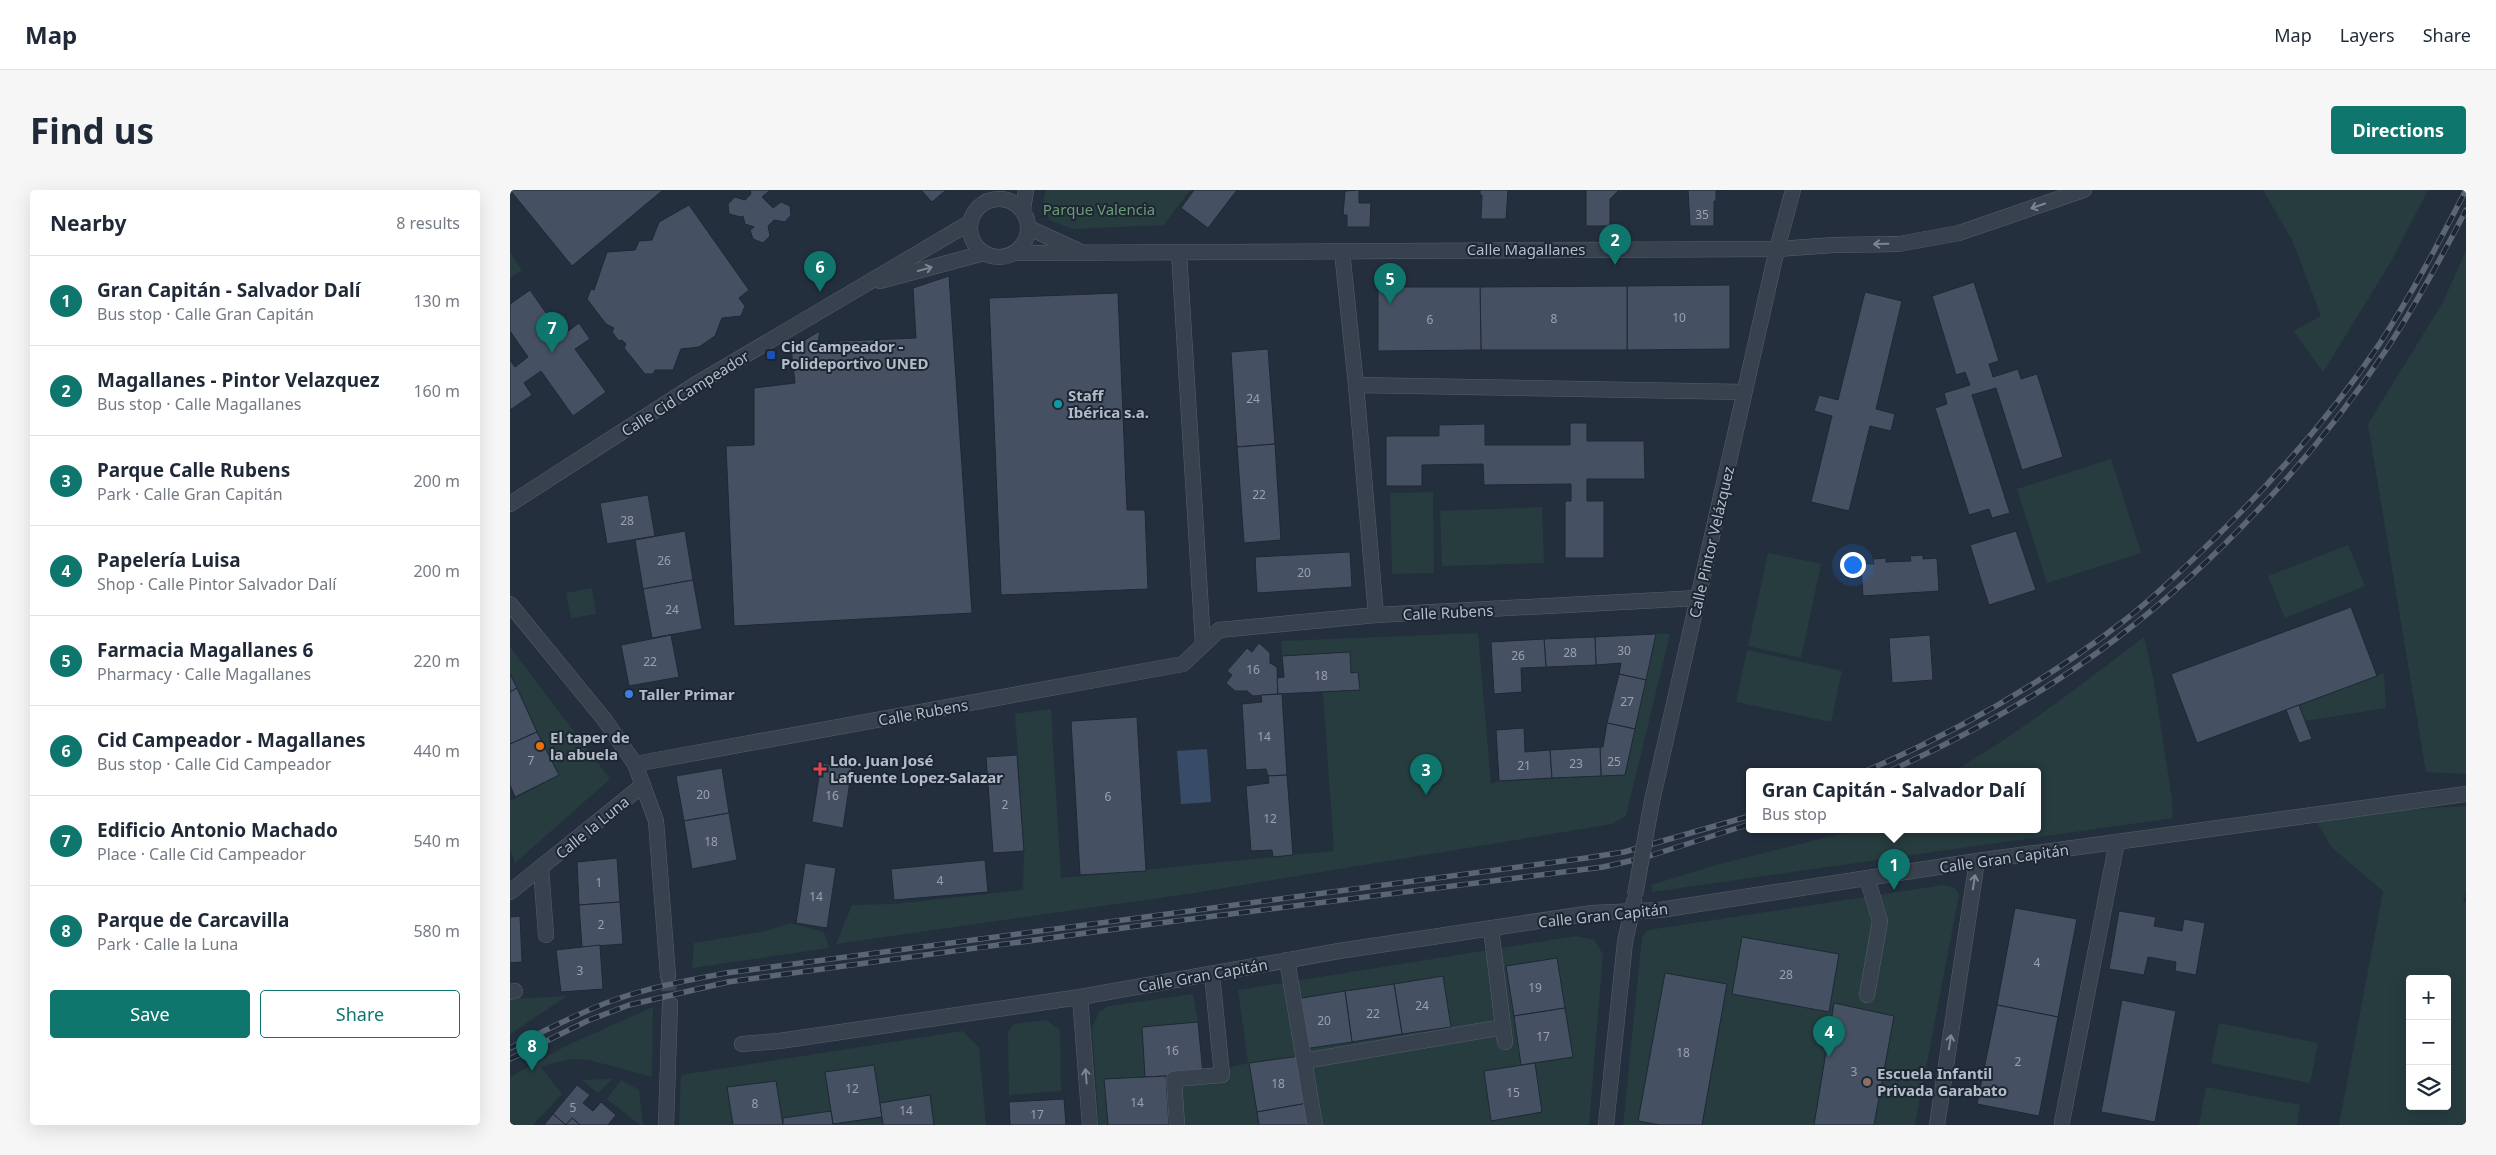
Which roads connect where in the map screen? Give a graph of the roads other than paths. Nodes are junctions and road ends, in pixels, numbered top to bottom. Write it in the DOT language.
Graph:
graph roads {
  1 [pos="1026,190"];
  2 [pos="1793,190"];
  3 [pos="2084,190"];
  4 [pos="998,194"];
  5 [pos="1023,210"];
  6 [pos="971,222"];
  7 [pos="1029,228"];
  8 [pos="1777,249"];
  9 [pos="1342,251"];
  10 [pos="1080,252"];
  11 [pos="1179,252"];
  12 [pos="984,253"];
  13 [pos="1015,253"];
  14 [pos="861,286"];
  15 [pos="1356,385"];
  16 [pos="1744,392"];
  17 [pos="510,504"];
  18 [pos="1698,598"];
  19 [pos="510,604"];
  20 [pos="1376,616"];
  21 [pos="1203,644"];
  22 [pos="635,764"];
  23 [pos="643,785"];
  24 [pos="2466,794"];
  25 [pos="2117,842"];
  26 [pos="1978,861"];
  27 [pos="541,868"];
  28 [pos="1867,878"];
  29 [pos="510,892"];
  30 [pos="1632,910"];
  31 [pos="1490,929"];
  32 [pos="546,935"];
  33 [pos="1286,960"];
  34 [pos="1212,974"];
  35 [pos="668,976"];
  36 [pos="1867,995"];
  37 [pos="1080,997"];
  38 [pos="670,1004"];
  39 [pos="742,1044"];
  40 [pos="1304,1061"];
  41 [pos="2062,1122"];
  42 [pos="666,1125"];
  43 [pos="1090,1125"];
  44 [pos="1177,1125"];
  45 [pos="1315,1125"];
  46 [pos="1606,1125"];
  47 [pos="1937,1125"];
  1 -- 5 [label="street"];
  2 -- 8 [label="street, Calle Pintor Velázquez"];
  3 -- 8 [label="street, Calle Magallanes, one-way"];
  4 -- 5 [label="street"];
  4 -- 6 [label="street"];
  5 -- 7 [label="street"];
  6 -- 12 [label="street"];
  6 -- 14 [label="street, Calle Cid Campeador"];
  7 -- 10 [label="street, Calle Magallanes"];
  7 -- 13 [label="street"];
  8 -- 9 [label="street, Calle Magallanes"];
  8 -- 16 [label="street, Calle Pintor Velázquez"];
  9 -- 11 [label="street, Calle Magallanes"];
  9 -- 15 [label="street"];
  10 -- 11 [label="street, Calle Magallanes"];
  10 -- 13 [label="street, Calle Magallanes"];
  11 -- 21 [label="street"];
  12 -- 13 [label="street"];
  14 -- 12 [label="street, Calle Cid Campeador, one-way"];
  14 -- 17 [label="street, Calle Cid Campeador"];
  15 -- 16 [label="street"];
  15 -- 20 [label="street"];
  16 -- 18 [label="street, Calle Pintor Velázquez"];
  18 -- 20 [label="street, Calle Rubens"];
  18 -- 30 [label="street, Calle Pintor Velázquez, bridge"];
  19 -- 22 [label="street"];
  20 -- 21 [label="street, Calle Rubens"];
  21 -- 22 [label="street, Calle Rubens"];
  22 -- 23 [label="street"];
  23 -- 27 [label="street, Calle la Luna"];
  23 -- 35 [label="street"];
  24 -- 25 [label="street, Calle Gran Capitán"];
  25 -- 26 [label="street, Calle Gran Capitán"];
  25 -- 41 [label="street"];
  26 -- 28 [label="street, Calle Gran Capitán"];
  47 -- 26 [label="street, one-way"];
  27 -- 29 [label="street, Calle la Luna"];
  27 -- 32 [label="street, Calle la Luna"];
  28 -- 30 [label="street, Calle Gran Capitán"];
  28 -- 36 [label="street"];
  30 -- 31 [label="street, Calle Gran Capitán"];
  30 -- 46 [label="street, Calle Pintor Velázquez"];
  31 -- 33 [label="street, Calle Gran Capitán"];
  31 -- 40 [label="street"];
  33 -- 34 [label="street, Calle Gran Capitán"];
  33 -- 40 [label="street"];
  34 -- 37 [label="street, Calle Gran Capitán"];
  34 -- 44 [label="street"];
  37 -- 39 [label="street, Calle Gran Capitán"];
  43 -- 37 [label="street, one-way"];
  38 -- 42 [label="street"];
  40 -- 45 [label="street"];
}
